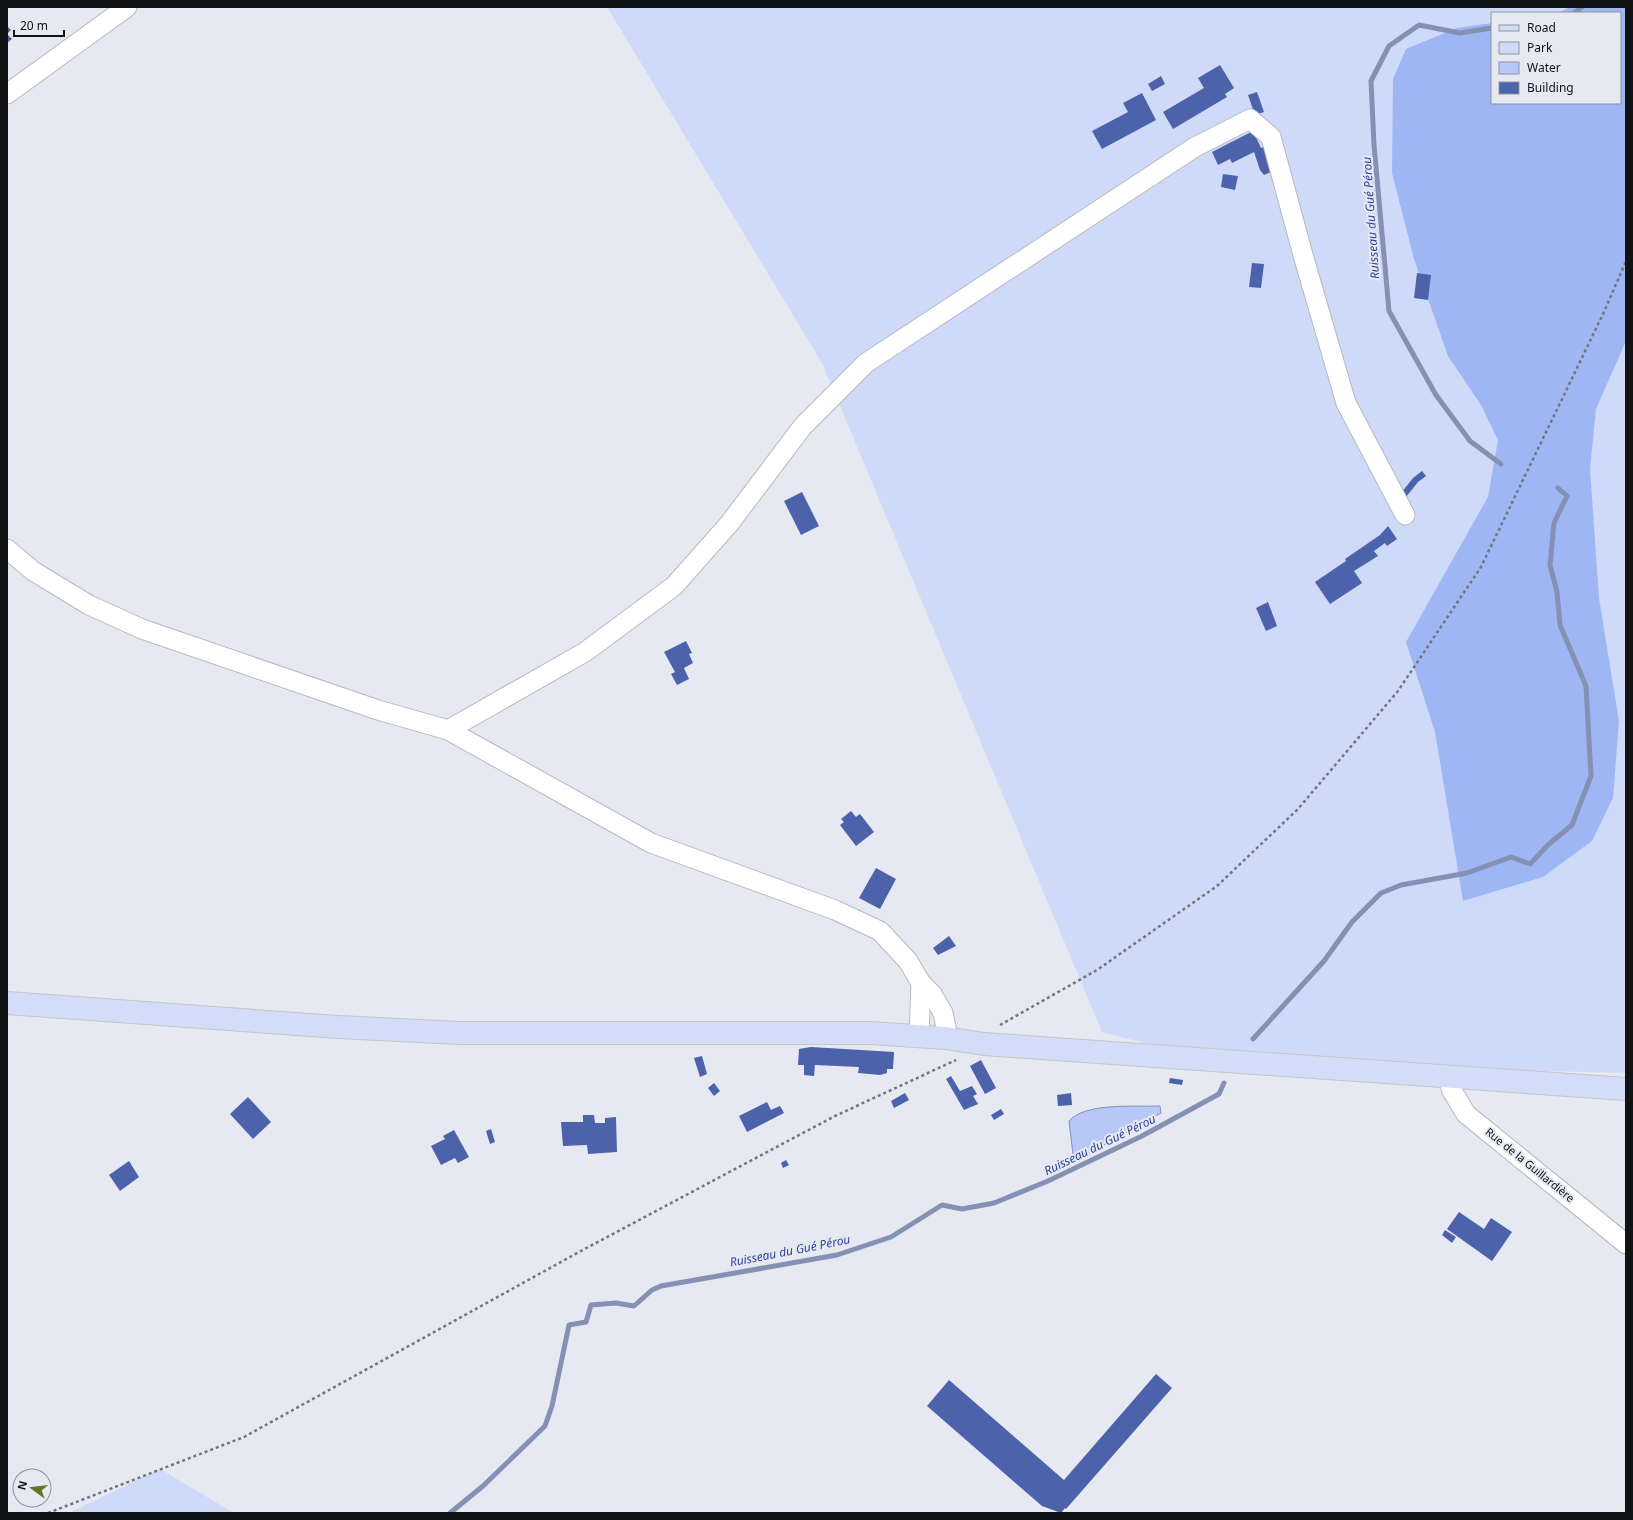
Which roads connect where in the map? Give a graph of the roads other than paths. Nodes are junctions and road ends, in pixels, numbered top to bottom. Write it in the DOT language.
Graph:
graph roads {
  1 [pos="127,7"];
  2 [pos="7,94"];
  3 [pos="1405,515"];
  4 [pos="7,549"];
  5 [pos="448,730"];
  6 [pos="921,983"];
  7 [pos="7,1002"];
  8 [pos="919,1036"];
  9 [pos="945,1038"];
  10 [pos="1450,1076"];
  11 [pos="1626,1089"];
  12 [pos="1626,1244"];
  1 -- 2 [label="street"];
  3 -- 5 [label="street"];
  4 -- 5 [label="street"];
  5 -- 6 [label="street"];
  6 -- 8 [label="street"];
  6 -- 9 [label="street"];
  7 -- 8 [label="main road"];
  8 -- 9 [label="main road"];
  9 -- 10 [label="main road"];
  10 -- 11 [label="main road"];
  10 -- 12 [label="street, Rue de la Guillardière"];
}
